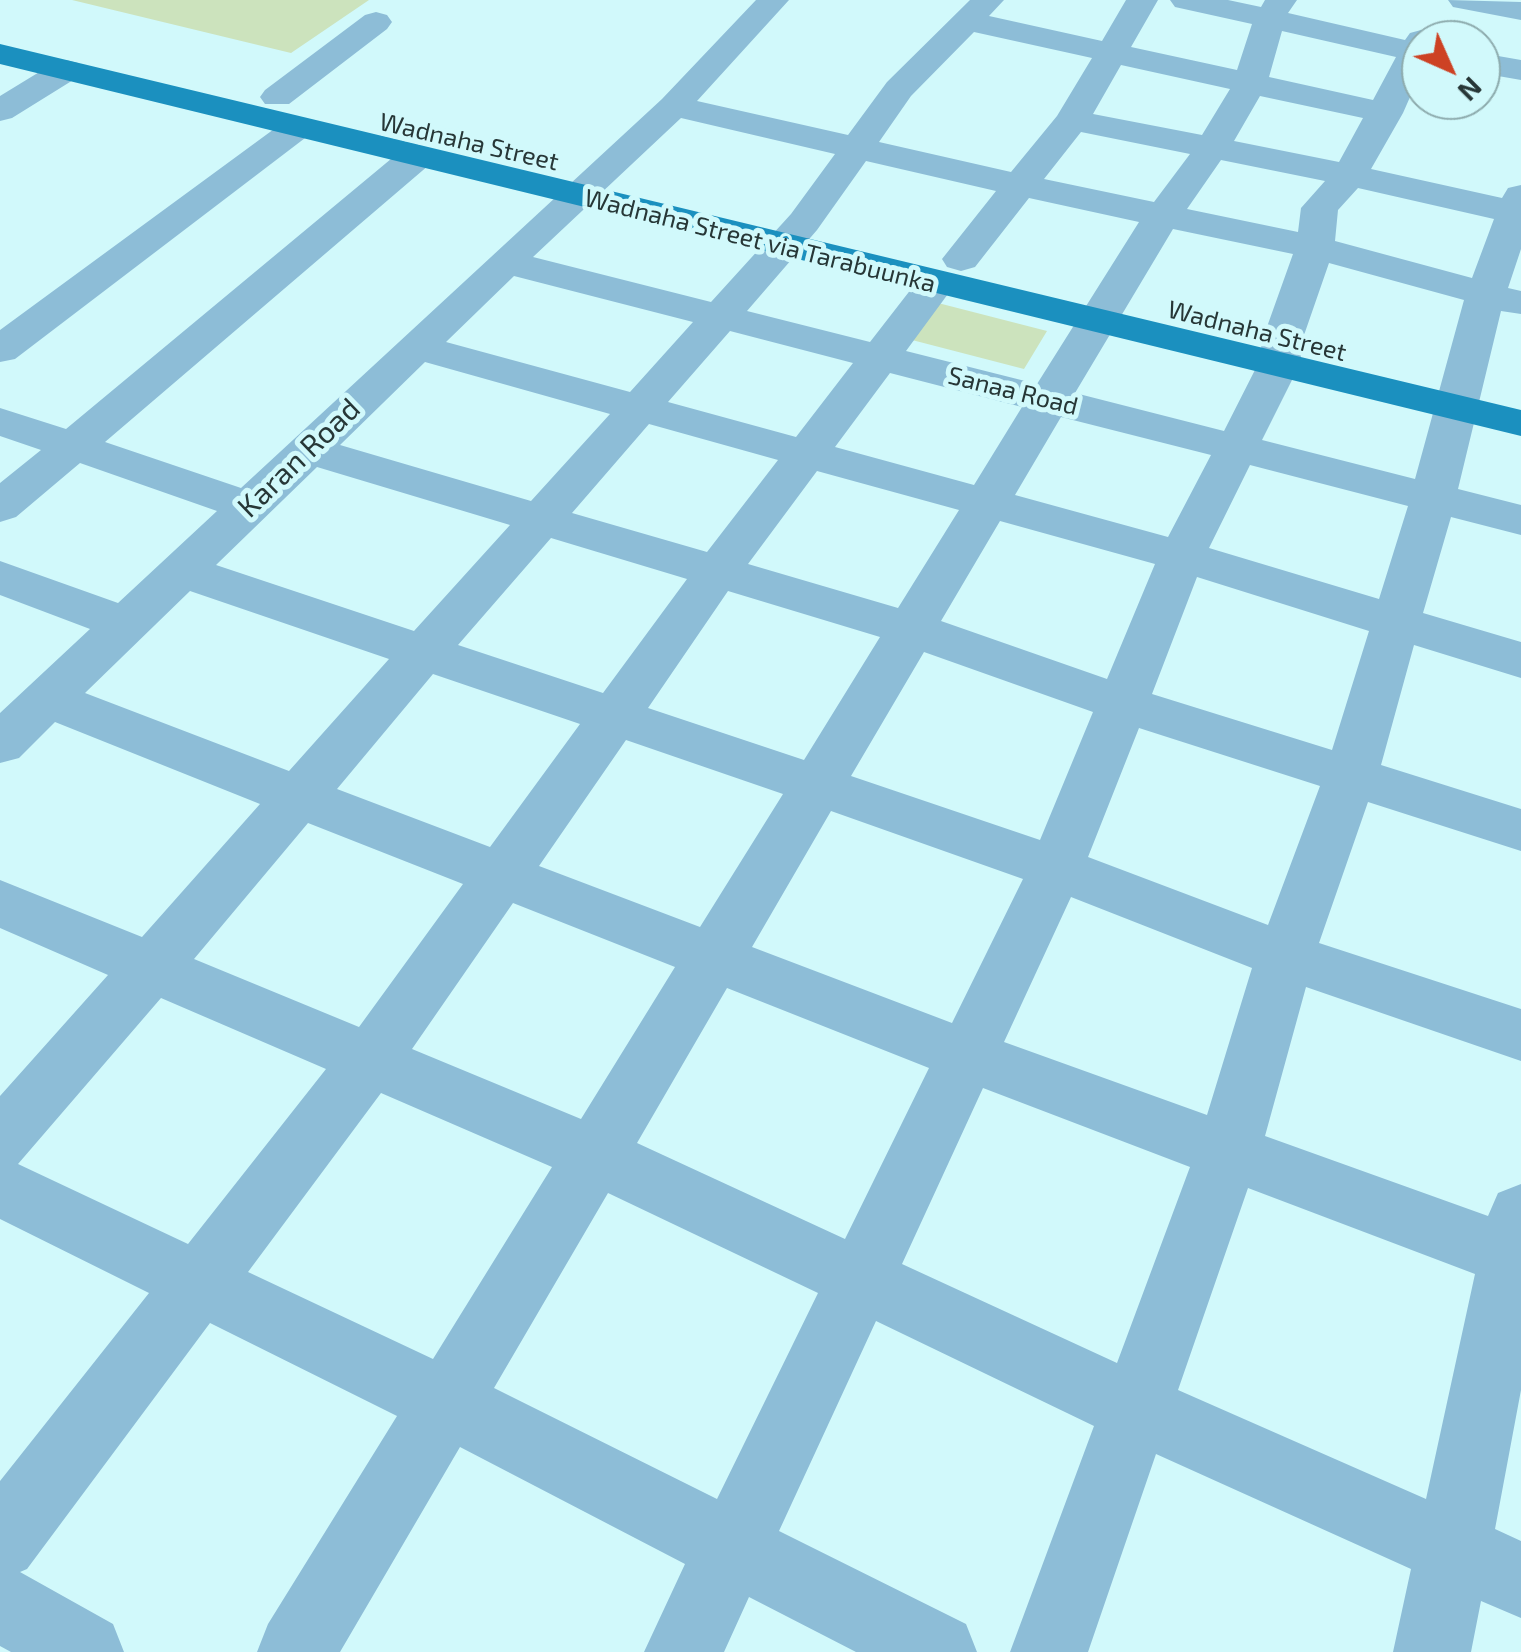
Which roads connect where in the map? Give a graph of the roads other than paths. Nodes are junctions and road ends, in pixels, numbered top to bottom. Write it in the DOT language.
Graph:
graph roads {
  1 [pos="772,0"];
  2 [pos="1142,0"];
  3 [pos="1186,0"];
  4 [pos="1464,0"];
  5 [pos="1276,8"];
  6 [pos="978,10"];
  7 [pos="1521,11"];
  8 [pos="376,22"];
  9 [pos="0,30"];
  10 [pos="1401,41"];
  11 [pos="1110,50"];
  12 [pos="0,54"];
  13 [pos="66,70"];
  14 [pos="1401,83"];
  15 [pos="1250,84"];
  16 [pos="674,106"];
  17 [pos="0,112"];
  18 [pos="287,112"];
  19 [pos="1386,113"];
  20 [pos="1072,120"];
  21 [pos="1214,147"];
  22 [pos="853,148"];
  23 [pos="416,157"];
  24 [pos="1350,175"];
  25 [pos="586,184"];
  26 [pos="1018,185"];
  27 [pos="1519,207"];
  28 [pos="1166,216"];
  29 [pos="793,234"];
  30 [pos="1315,247"];
  31 [pos="505,262"];
  32 [pos="948,271"];
  33 [pos="1503,300"];
  34 [pos="1104,308"];
  35 [pos="721,316"];
  36 [pos="416,347"];
  37 [pos="0,350"];
  38 [pos="1281,351"];
  39 [pos="877,356"];
  40 [pos="1458,393"];
  41 [pos="1521,396"];
  42 [pos="1049,400"];
  43 [pos="640,408"];
  44 [pos="0,421"];
  45 [pos="1521,422"];
  46 [pos="72,446"];
  47 [pos="1236,447"];
  48 [pos="308,450"];
  49 [pos="805,453"];
  50 [pos="1432,498"];
  51 [pos="987,503"];
  52 [pos="249,506"];
  53 [pos="0,507"];
  54 [pos="540,519"];
  55 [pos="1521,520"];
  56 [pos="1182,556"];
  57 [pos="183,571"];
  58 [pos="717,572"];
  59 [pos="0,578"];
  60 [pos="1394,622"];
  61 [pos="125,624"];
  62 [pos="911,629"];
  63 [pos="422,653"];
  64 [pos="1521,660"];
  65 [pos="47,699"];
  66 [pos="1124,704"];
  67 [pos="615,720"];
  68 [pos="0,744"];
  69 [pos="1351,775"];
  70 [pos="818,785"];
  71 [pos="300,796"];
  72 [pos="1521,830"];
  73 [pos="1056,868"];
  74 [pos="504,874"];
  75 [pos="0,903"];
  76 [pos="715,955"];
  77 [pos="1286,956"];
  78 [pos="153,967"];
  79 [pos="1521,1034"];
  80 [pos="968,1056"];
  81 [pos="370,1060"];
  82 [pos="0,1142"];
  83 [pos="1229,1149"];
  84 [pos="595,1155"];
  85 [pos="0,1187"];
  86 [pos="1519,1244"];
  87 [pos="858,1280"];
  88 [pos="198,1282"];
  89 [pos="446,1402"];
  90 [pos="1135,1408"];
  91 [pos="0,1542"];
  92 [pos="732,1548"];
  93 [pos="1455,1551"];
  94 [pos="1521,1580"];
  95 [pos="0,1602"];
  96 [pos="85,1652"];
  97 [pos="296,1652"];
  98 [pos="683,1652"];
  99 [pos="938,1652"];
  100 [pos="1049,1652"];
  101 [pos="1432,1652"];
  1 -- 16 [label="street, Karan Road"];
  2 -- 11 [label="street"];
  3 -- 5 [label="street"];
  4 -- 7 [label="street"];
  5 -- 10 [label="street"];
  5 -- 15 [label="street"];
  6 -- 11 [label="street"];
  6 -- 22 [label="street"];
  8 -- 18 [label="street"];
  9 -- 18 [label="main road, Wadnaha Street"];
  11 -- 15 [label="street"];
  11 -- 20 [label="street"];
  12 -- 13 [label="main road, Wadnaha Street via Tarabuunka"];
  13 -- 17 [label="street"];
  13 -- 18 [label="main road, Wadnaha Street via Tarabuunka"];
  14 -- 19 [label="street"];
  15 -- 19 [label="street"];
  15 -- 21 [label="street"];
  16 -- 22 [label="street"];
  16 -- 25 [label="street, Karan Road"];
  18 -- 23 [label="main road, Wadnaha Street via Tarabuunka"];
  18 -- 25 [label="main road, Wadnaha Street"];
  18 -- 37 [label="street"];
  19 -- 24 [label="street"];
  20 -- 21 [label="street"];
  20 -- 26 [label="street"];
  21 -- 24 [label="street"];
  21 -- 28 [label="street"];
  22 -- 26 [label="street"];
  22 -- 29 [label="street"];
  23 -- 25 [label="main road, Wadnaha Street via Tarabuunka"];
  23 -- 46 [label="street"];
  24 -- 27 [label="street"];
  24 -- 30 [label="street"];
  25 -- 29 [label="main road, Wadnaha Street via Tarabuunka"];
  25 -- 31 [label="street, Karan Road"];
  26 -- 28 [label="street"];
  26 -- 32 [label="street"];
  27 -- 33 [label="street"];
  28 -- 30 [label="street"];
  28 -- 34 [label="street"];
  29 -- 32 [label="main road, Wadnaha Street via Tarabuunka"];
  29 -- 35 [label="street"];
  30 -- 33 [label="street"];
  30 -- 38 [label="street"];
  31 -- 35 [label="street, Sanaa Road"];
  31 -- 36 [label="street, Karan Road"];
  32 -- 34 [label="main road, Wadnaha Street via Tarabuunka"];
  32 -- 39 [label="street"];
  33 -- 40 [label="street"];
  34 -- 38 [label="main road, Wadnaha Street via Tarabuunka"];
  34 -- 42 [label="street"];
  35 -- 39 [label="street, Sanaa Road"];
  35 -- 43 [label="street"];
  36 -- 43 [label="street"];
  36 -- 48 [label="street, Karan Road"];
  38 -- 40 [label="main road, Wadnaha Street via Tarabuunka"];
  38 -- 47 [label="street"];
  39 -- 42 [label="street, Sanaa Road"];
  39 -- 49 [label="street"];
  40 -- 41 [label="main road"];
  40 -- 45 [label="main road, Wadnaha Street via Tarabuunka"];
  40 -- 50 [label="street"];
  42 -- 47 [label="street, Sanaa Road"];
  42 -- 51 [label="street"];
  43 -- 49 [label="street"];
  43 -- 54 [label="street"];
  44 -- 46 [label="street"];
  46 -- 52 [label="street"];
  46 -- 53 [label="street"];
  47 -- 50 [label="street, Sanaa Road"];
  47 -- 56 [label="street"];
  48 -- 52 [label="street, Karan Road"];
  48 -- 54 [label="street"];
  49 -- 51 [label="street"];
  49 -- 58 [label="street"];
  50 -- 55 [label="street, Sanaa Road"];
  50 -- 60 [label="street"];
  51 -- 56 [label="street"];
  51 -- 62 [label="street"];
  52 -- 57 [label="street, Karan Road"];
  54 -- 58 [label="street"];
  54 -- 63 [label="street"];
  56 -- 60 [label="street"];
  56 -- 66 [label="street"];
  57 -- 61 [label="street, Karan Road"];
  57 -- 63 [label="street"];
  58 -- 62 [label="street"];
  58 -- 67 [label="street"];
  59 -- 61 [label="street"];
  60 -- 64 [label="street"];
  60 -- 69 [label="street"];
  61 -- 65 [label="street, Karan Road"];
  62 -- 66 [label="street"];
  62 -- 70 [label="street"];
  63 -- 67 [label="street"];
  63 -- 71 [label="street"];
  65 -- 68 [label="street, Karan Road"];
  65 -- 71 [label="street"];
  66 -- 69 [label="street"];
  66 -- 73 [label="street"];
  67 -- 70 [label="street"];
  67 -- 74 [label="street"];
  69 -- 72 [label="street"];
  69 -- 77 [label="street"];
  70 -- 73 [label="street"];
  70 -- 76 [label="street"];
  71 -- 74 [label="street"];
  71 -- 78 [label="street"];
  73 -- 77 [label="street"];
  73 -- 80 [label="street"];
  74 -- 76 [label="street"];
  74 -- 81 [label="street"];
  75 -- 78 [label="street"];
  76 -- 80 [label="street"];
  76 -- 84 [label="street"];
  77 -- 79 [label="street"];
  77 -- 83 [label="street"];
  78 -- 81 [label="street"];
  78 -- 82 [label="street"];
  80 -- 83 [label="street"];
  80 -- 87 [label="street"];
  81 -- 84 [label="street"];
  81 -- 88 [label="street"];
  83 -- 86 [label="street"];
  83 -- 90 [label="street"];
  84 -- 87 [label="street"];
  84 -- 89 [label="street"];
  85 -- 88 [label="street"];
  86 -- 93 [label="street"];
  87 -- 90 [label="street"];
  87 -- 92 [label="street"];
  88 -- 89 [label="street"];
  88 -- 91 [label="street"];
  89 -- 92 [label="street"];
  89 -- 97 [label="street"];
  90 -- 93 [label="street"];
  90 -- 100 [label="street"];
  92 -- 98 [label="street"];
  92 -- 99 [label="street"];
  93 -- 94 [label="street"];
  93 -- 101 [label="street"];
  95 -- 96 [label="street"];
}
